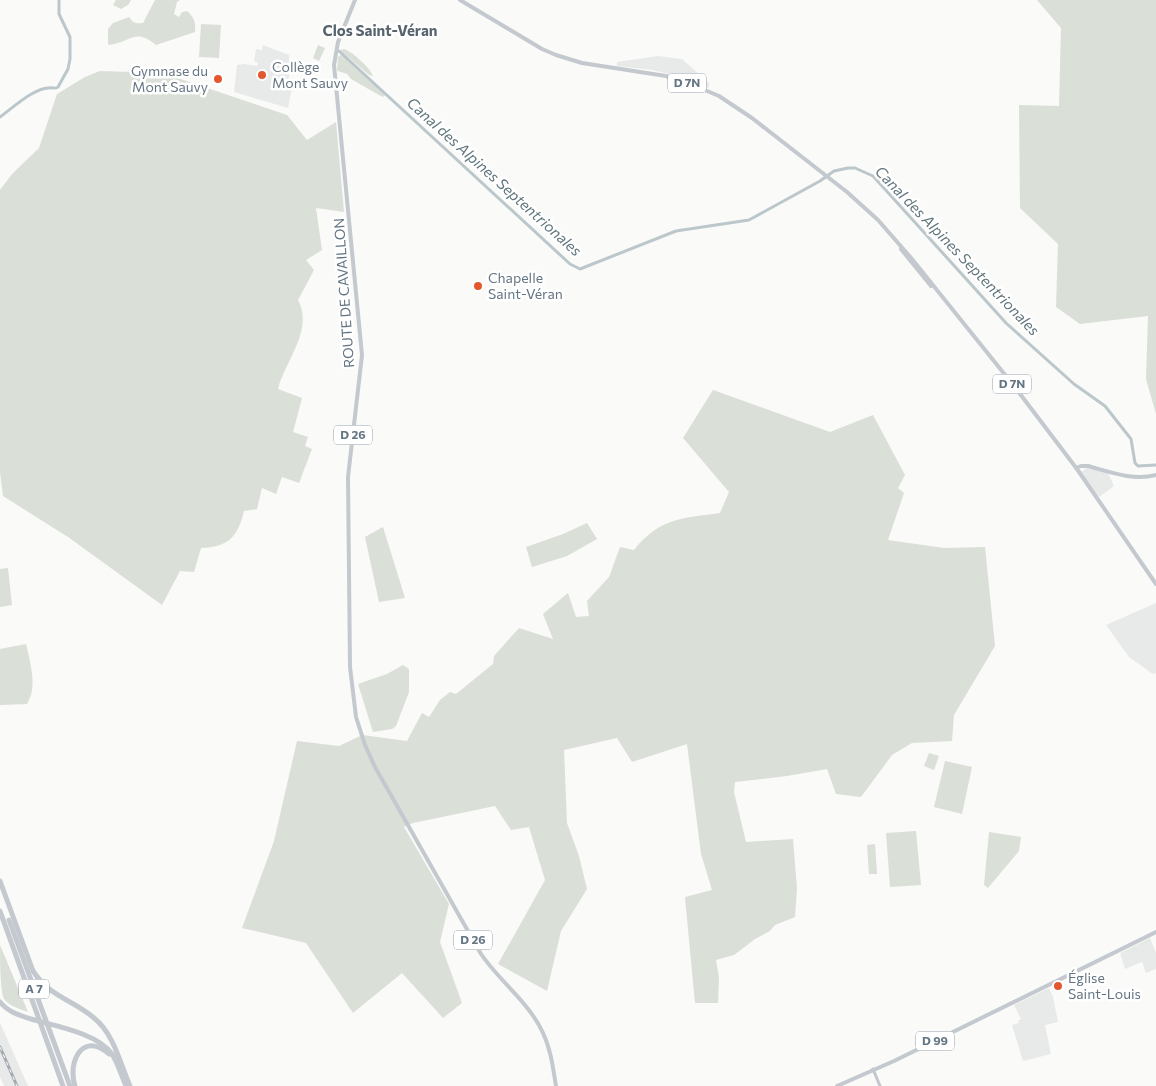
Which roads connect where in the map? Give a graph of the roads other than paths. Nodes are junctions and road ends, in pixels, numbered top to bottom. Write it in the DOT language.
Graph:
graph roads {
  1 [pos="355,0"];
  2 [pos="460,0"];
  3 [pos="892,236"];
  4 [pos="912,259"];
  5 [pos="913,265"];
  6 [pos="946,302"];
  7 [pos="1076,468"];
  8 [pos="1156,475"];
  9 [pos="1156,584"];
  10 [pos="0,882"];
  11 [pos="0,891"];
  12 [pos="0,911"];
  13 [pos="1156,932"];
  14 [pos="0,998"];
  15 [pos="0,1002"];
  16 [pos="27,1016"];
  17 [pos="57,1026"];
  18 [pos="873,1069"];
  19 [pos="123,1070"];
  20 [pos="123,1078"];
  21 [pos="64,1086"];
  22 [pos="70,1086"];
  23 [pos="75,1086"];
  24 [pos="126,1086"];
  25 [pos="130,1086"];
  26 [pos="556,1086"];
  27 [pos="837,1086"];
  28 [pos="880,1086"];
  1 -- 26 [label="main road, ROUTE DE CAVAILLON / D 26"];
  2 -- 3 [label="main road, D 7N"];
  3 -- 4 [label="main road, D 7N"];
  3 -- 5 [label="main road, D 7N"];
  4 -- 5 [label="main road"];
  4 -- 6 [label="main road, D 7N"];
  5 -- 6 [label="main road, D 7N"];
  6 -- 7 [label="main road, D 7N"];
  7 -- 8 [label="main road"];
  7 -- 9 [label="main road, D 7N"];
  10 -- 19 [label="highway"];
  11 -- 22 [label="highway, A 7"];
  12 -- 21 [label="highway, A 7"];
  13 -- 18 [label="main road, D 99"];
  14 -- 16 [label="highway"];
  15 -- 16 [label="highway"];
  16 -- 17 [label="highway"];
  17 -- 19 [label="highway"];
  17 -- 20 [label="highway"];
  18 -- 27 [label="main road, D 99"];
  18 -- 28 [label="street"];
  19 -- 25 [label="highway"];
  20 -- 23 [label="highway"];
  20 -- 24 [label="highway"];
}
